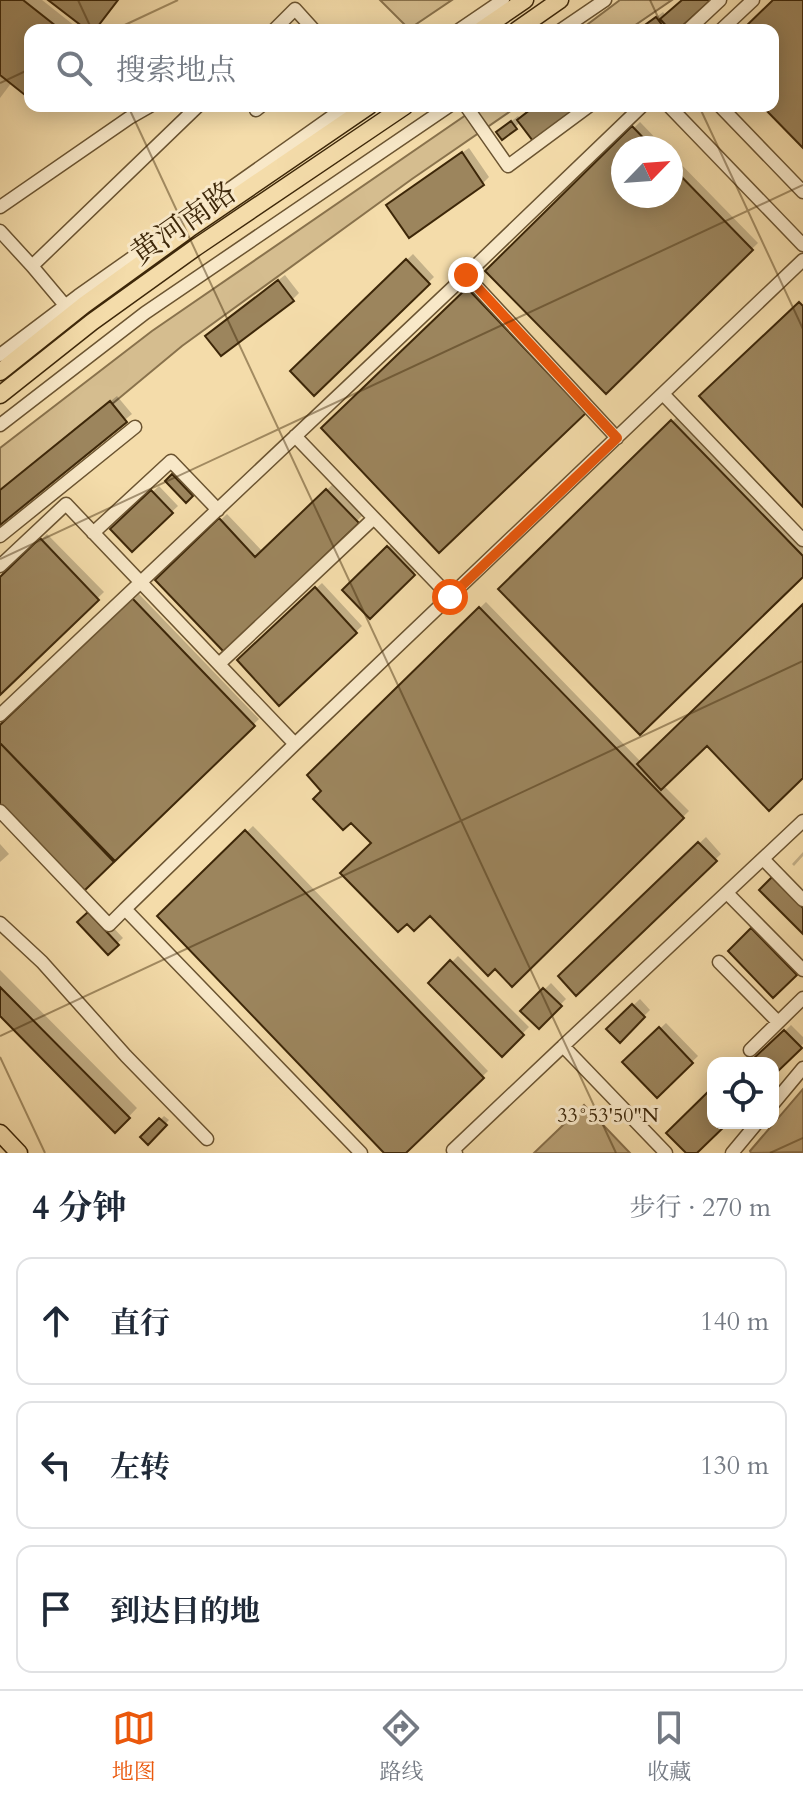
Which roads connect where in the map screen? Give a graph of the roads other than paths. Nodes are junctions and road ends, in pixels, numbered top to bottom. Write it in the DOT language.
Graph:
graph roads {
  1 [pos="503,0"];
  2 [pos="525,0"];
  3 [pos="560,0"];
  4 [pos="605,0"];
  5 [pos="720,0"];
  6 [pos="753,0"];
  7 [pos="280,24"];
  8 [pos="309,24"];
  9 [pos="468,24"];
  10 [pos="490,24"];
  11 [pos="526,24"];
  12 [pos="570,24"];
  13 [pos="694,24"];
  14 [pos="727,24"];
  15 [pos="140,112"];
  16 [pos="192,112"];
  17 [pos="339,112"];
  18 [pos="360,112"];
  19 [pos="396,112"];
  20 [pos="440,112"];
  21 [pos="470,112"];
  22 [pos="581,112"];
  23 [pos="636,112"];
  24 [pos="675,112"];
  25 [pos="726,112"];
  26 [pos="803,192"];
  27 [pos="0,207"];
  28 [pos="0,231"];
  29 [pos="803,245"];
  30 [pos="803,260"];
  31 [pos="32,266"];
  32 [pos="466,275"];
  33 [pos="69,310"];
  34 [pos="0,355"];
  35 [pos="0,372"];
  36 [pos="663,394"];
  37 [pos="0,395"];
  38 [pos="0,425"];
  39 [pos="135,427"];
  40 [pos="295,436"];
  41 [pos="617,438"];
  42 [pos="218,510"];
  43 [pos="374,518"];
  44 [pos="93,533"];
  45 [pos="0,536"];
  46 [pos="803,540"];
  47 [pos="0,566"];
  48 [pos="141,583"];
  49 [pos="450,597"];
  50 [pos="219,664"];
  51 [pos="0,715"];
  52 [pos="295,744"];
  53 [pos="0,811"];
  54 [pos="802,823"];
  55 [pos="763,859"];
  56 [pos="727,893"];
  57 [pos="803,900"];
  58 [pos="125,909"];
  59 [pos="0,923"];
  60 [pos="719,962"];
  61 [pos="803,970"];
  62 [pos="803,998"];
  63 [pos="778,1022"];
  64 [pos="563,1046"];
  65 [pos="750,1050"];
  66 [pos="803,1068"];
  67 [pos="779,1097"];
  68 [pos="752,1129"];
  69 [pos="0,1133"];
  70 [pos="207,1139"];
  71 [pos="453,1152"];
  72 [pos="19,1153"];
  73 [pos="361,1153"];
  74 [pos="666,1153"];
  75 [pos="732,1153"];
  1 -- 9 [label="street"];
  2 -- 10 [label="main road"];
  3 -- 11 [label="main road"];
  4 -- 12 [label="street"];
  5 -- 13 [label="street"];
  6 -- 14 [label="street"];
  7 -- 8 [label="street"];
  15 -- 27 [label="street"];
  16 -- 31 [label="street"];
  17 -- 33 [label="street"];
  18 -- 33 [label="main road, 黄河南路"];
  19 -- 37 [label="main road, 黄河南路"];
  20 -- 38 [label="street"];
  21 -- 22 [label="street"];
  23 -- 32 [label="street"];
  24 -- 29 [label="street"];
  25 -- 26 [label="street"];
  28 -- 31 [label="street"];
  30 -- 36 [label="street"];
  31 -- 33 [label="street"];
  32 -- 40 [label="street"];
  32 -- 41 [label="street"];
  33 -- 34 [label="street"];
  33 -- 35 [label="main road, 黄河南路"];
  36 -- 41 [label="street"];
  36 -- 46 [label="street"];
  39 -- 45 [label="street"];
  40 -- 42 [label="street"];
  40 -- 43 [label="street"];
  41 -- 49 [label="street"];
  42 -- 44 [label="street"];
  42 -- 48 [label="street"];
  43 -- 49 [label="street"];
  43 -- 50 [label="street"];
  44 -- 47 [label="street"];
  44 -- 48 [label="street"];
  48 -- 50 [label="street"];
  48 -- 51 [label="street"];
  49 -- 52 [label="street"];
  50 -- 52 [label="street"];
  52 -- 58 [label="street"];
  53 -- 58 [label="street"];
  54 -- 55 [label="street"];
  55 -- 56 [label="street"];
  55 -- 57 [label="street"];
  56 -- 61 [label="street"];
  56 -- 64 [label="street"];
  58 -- 73 [label="street"];
  59 -- 70 [label="street"];
  60 -- 63 [label="street"];
  62 -- 63 [label="street"];
  63 -- 65 [label="street"];
  64 -- 71 [label="street"];
  64 -- 74 [label="street"];
  66 -- 67 [label="street"];
  68 -- 75 [label="street"];
  69 -- 72 [label="main road"];
}
